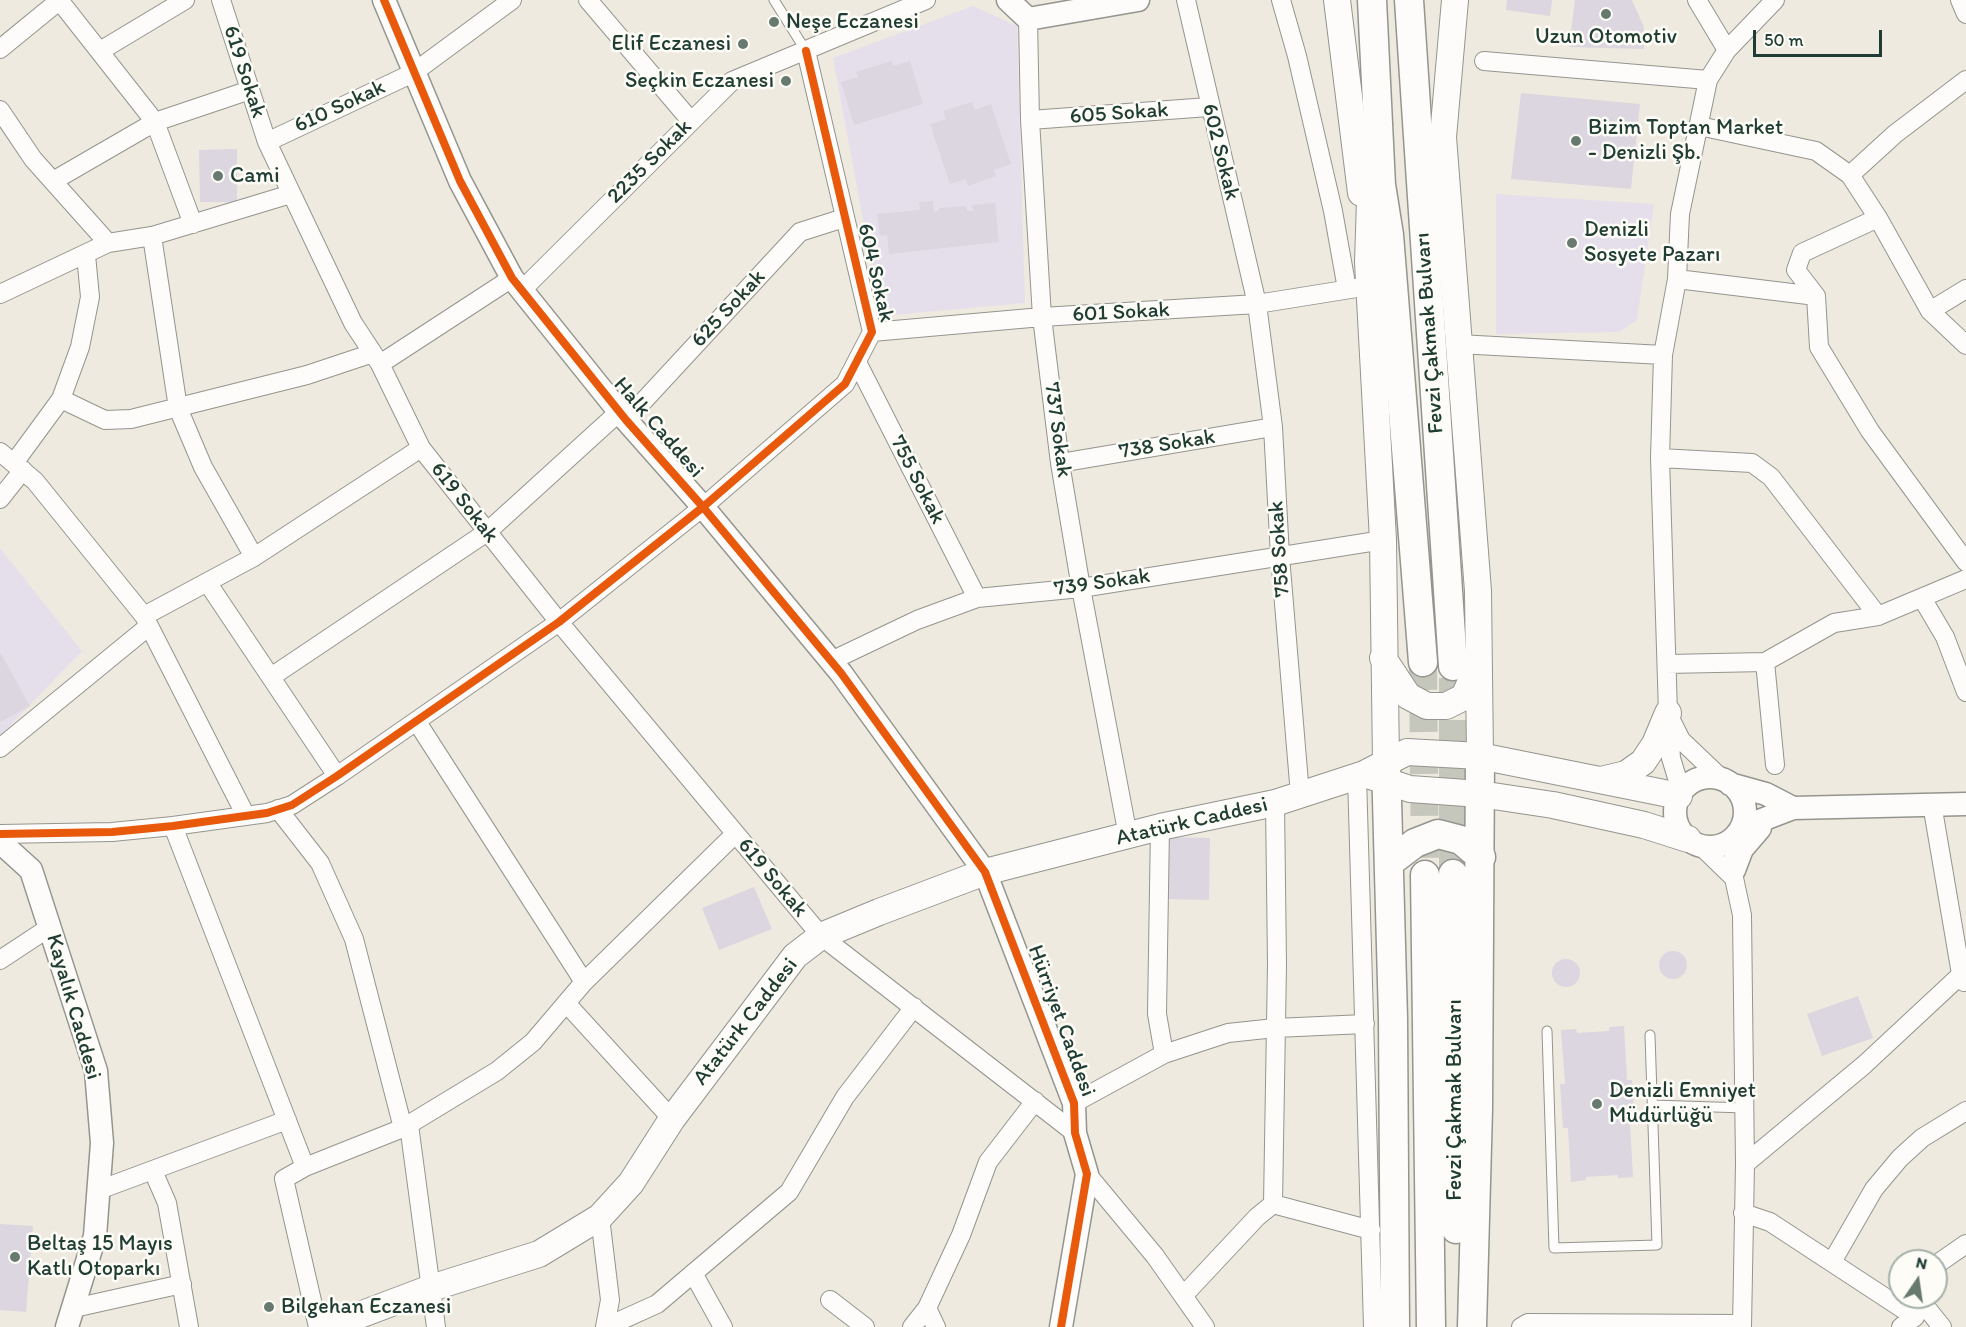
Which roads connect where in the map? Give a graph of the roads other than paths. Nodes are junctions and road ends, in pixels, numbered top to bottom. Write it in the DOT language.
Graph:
graph roads {
  1 [pos="60,0"];
  2 [pos="185,0"];
  3 [pos="384,0"];
  4 [pos="512,0"];
  5 [pos="588,0"];
  6 [pos="774,0"];
  7 [pos="926,0"];
  8 [pos="1008,0"];
  9 [pos="1138,0"];
  10 [pos="1186,0"];
  11 [pos="1281,0"];
  12 [pos="1337,0"];
  13 [pos="1372,0"];
  14 [pos="1385,0"];
  15 [pos="1409,0"];
  16 [pos="1426,0"];
  17 [pos="1455,0"];
  18 [pos="1697,0"];
  19 [pos="1775,0"];
  20 [pos="1960,0"];
  21 [pos="226,1"];
  22 [pos="1966,14"];
  23 [pos="1028,19"];
  24 [pos="1430,46"];
  25 [pos="0,49"];
  26 [pos="1727,50"];
  27 [pos="100,51"];
  28 [pos="806,51"];
  29 [pos="1484,61"];
  30 [pos="413,73"];
  31 [pos="1708,80"];
  32 [pos="1966,80"];
  33 [pos="1376,89"];
  34 [pos="250,90"];
  35 [pos="1209,107"];
  36 [pos="0,110"];
  37 [pos="1030,120"];
  38 [pos="691,121"];
  39 [pos="155,122"];
  40 [pos="1699,126"];
  41 [pos="1443,138"];
  42 [pos="267,142"];
  43 [pos="1850,175"];
  44 [pos="52,180"];
  45 [pos="291,194"];
  46 [pos="1421,200"];
  47 [pos="844,218"];
  48 [pos="1878,218"];
  49 [pos="193,224"];
  50 [pos="1389,234"];
  51 [pos="152,236"];
  52 [pos="108,243"];
  53 [pos="86,255"];
  54 [pos="1361,279"];
  55 [pos="1677,279"];
  56 [pos="517,284"];
  57 [pos="1966,290"];
  58 [pos="0,294"];
  59 [pos="1816,296"];
  60 [pos="1257,304"];
  61 [pos="1930,311"];
  62 [pos="1042,317"];
  63 [pos="872,332"];
  64 [pos="1458,344"];
  65 [pos="1966,345"];
  66 [pos="1663,356"];
  67 [pos="377,359"];
  68 [pos="857,362"];
  69 [pos="61,399"];
  70 [pos="178,408"];
  71 [pos="622,416"];
  72 [pos="1273,427"];
  73 [pos="421,448"];
  74 [pos="1660,458"];
  75 [pos="12,462"];
  76 [pos="1060,463"];
  77 [pos="0,499"];
  78 [pos="703,507"];
  79 [pos="487,532"];
  80 [pos="1383,540"];
  81 [pos="1280,556"];
  82 [pos="254,557"];
  83 [pos="1966,562"];
  84 [pos="1966,579"];
  85 [pos="207,582"];
  86 [pos="1081,588"];
  87 [pos="977,598"];
  88 [pos="1922,598"];
  89 [pos="1878,616"];
  90 [pos="147,621"];
  91 [pos="559,622"];
  92 [pos="1383,658"];
  93 [pos="831,661"];
  94 [pos="1466,662"];
  95 [pos="1765,662"];
  96 [pos="1423,663"];
  97 [pos="1667,664"];
  98 [pos="271,677"];
  99 [pos="1966,692"];
  100 [pos="1668,713"];
  101 [pos="417,722"];
  102 [pos="0,748"];
  103 [pos="1480,756"];
  104 [pos="1775,765"];
  105 [pos="1373,774"];
  106 [pos="338,777"];
  107 [pos="1595,781"];
  108 [pos="1726,782"];
  109 [pos="1966,793"];
  110 [pos="1480,794"];
  111 [pos="1680,794"];
  112 [pos="1300,795"];
  113 [pos="1275,803"];
  114 [pos="1932,804"];
  115 [pos="1966,804"];
  116 [pos="278,809"];
  117 [pos="1783,811"];
  118 [pos="245,814"];
  119 [pos="173,826"];
  120 [pos="1160,827"];
  121 [pos="1737,832"];
  122 [pos="0,834"];
  123 [pos="735,834"];
  124 [pos="1128,836"];
  125 [pos="0,842"];
  126 [pos="1695,842"];
  127 [pos="1480,857"];
  128 [pos="1390,862"];
  129 [pos="985,872"];
  130 [pos="1453,874"];
  131 [pos="1734,874"];
  132 [pos="1425,875"];
  133 [pos="50,927"];
  134 [pos="821,936"];
  135 [pos="0,960"];
  136 [pos="1964,977"];
  137 [pos="584,982"];
  138 [pos="566,1003"];
  139 [pos="914,1007"];
  140 [pos="1365,1024"];
  141 [pos="1275,1028"];
  142 [pos="1547,1031"];
  143 [pos="1650,1035"];
  144 [pos="1164,1054"];
  145 [pos="1035,1101"];
  146 [pos="1074,1102"];
  147 [pos="1652,1105"];
  148 [pos="1745,1107"];
  149 [pos="1966,1111"];
  150 [pos="672,1119"];
  151 [pos="286,1120"];
  152 [pos="406,1126"];
  153 [pos="1076,1133"];
  154 [pos="1745,1164"];
  155 [pos="305,1167"];
  156 [pos="153,1171"];
  157 [pos="1087,1174"];
  158 [pos="99,1190"];
  159 [pos="1273,1204"];
  160 [pos="1743,1214"];
  161 [pos="600,1217"];
  162 [pos="1371,1230"];
  163 [pos="1966,1244"];
  164 [pos="1948,1256"];
  165 [pos="1832,1262"];
  166 [pos="693,1273"];
  167 [pos="182,1284"];
  168 [pos="431,1288"];
  169 [pos="1183,1296"];
  170 [pos="830,1300"];
  171 [pos="927,1308"];
  172 [pos="1915,1311"];
  173 [pos="70,1318"];
  174 [pos="1741,1325"];
  175 [pos="189,1327"];
  176 [pos="318,1327"];
  177 [pos="328,1327"];
  178 [pos="436,1327"];
  179 [pos="605,1327"];
  180 [pos="723,1327"];
  181 [pos="865,1327"];
  182 [pos="912,1327"];
  183 [pos="936,1327"];
  184 [pos="1060,1327"];
  185 [pos="1205,1327"];
  186 [pos="1373,1327"];
  187 [pos="1395,1327"];
  188 [pos="1431,1327"];
  189 [pos="1455,1327"];
  190 [pos="1472,1327"];
  191 [pos="1521,1327"];
  192 [pos="1942,1327"];
  1 -- 25 [label="street"];
  1 -- 27 [label="street"];
  2 -- 27 [label="street"];
  3 -- 30 [label="street, Halk Caddesi"];
  4 -- 30 [label="street, 610 Sokak"];
  5 -- 38 [label="street"];
  6 -- 28 [label="lane"];
  7 -- 28 [label="street, 2235 Sokak"];
  8 -- 23 [label="street"];
  9 -- 23 [label="street"];
  10 -- 35 [label="street, 602 Sokak"];
  11 -- 54 [label="street"];
  12 -- 54 [label="main road"];
  13 -- 33 [label="main road, Fevzi Çakmak Bulvarı"];
  14 -- 50 [label="main road"];
  15 -- 46 [label="main road, Fevzi Çakmak Bulvarı"];
  16 -- 24 [label="main road"];
  17 -- 41 [label="main road"];
  18 -- 26 [label="street"];
  19 -- 26 [label="street"];
  20 -- 22 [label="street"];
  21 -- 34 [label="street, 619 Sokak"];
  23 -- 37 [label="street, 737 Sokak"];
  24 -- 41 [label="main road"];
  24 -- 46 [label="main road"];
  26 -- 31 [label="street"];
  27 -- 39 [label="street"];
  28 -- 38 [label="street, 2235 Sokak"];
  28 -- 47 [label="street, 604 Sokak"];
  29 -- 31 [label="street"];
  30 -- 42 [label="street, 610 Sokak"];
  30 -- 56 [label="street, Halk Caddesi"];
  31 -- 40 [label="street"];
  32 -- 43 [label="street"];
  33 -- 50 [label="main road, Fevzi Çakmak Bulvarı"];
  33 -- 54 [label="main road"];
  34 -- 39 [label="street"];
  34 -- 42 [label="street, 619 Sokak"];
  35 -- 37 [label="street, 605 Sokak"];
  35 -- 60 [label="street, 602 Sokak"];
  36 -- 44 [label="street"];
  37 -- 62 [label="street, 737 Sokak"];
  38 -- 56 [label="street, 2235 Sokak"];
  39 -- 44 [label="street"];
  39 -- 49 [label="street"];
  40 -- 43 [label="street"];
  40 -- 55 [label="street"];
  41 -- 64 [label="main road"];
  42 -- 45 [label="street, 619 Sokak"];
  43 -- 48 [label="street"];
  44 -- 52 [label="street"];
  45 -- 49 [label="street"];
  45 -- 67 [label="street, 619 Sokak"];
  46 -- 94 [label="main road, Fevzi Çakmak Bulvarı"];
  47 -- 63 [label="street, 604 Sokak"];
  47 -- 71 [label="street, 625 Sokak"];
  48 -- 59 [label="street"];
  48 -- 61 [label="street"];
  49 -- 51 [label="street"];
  50 -- 96 [label="main road, Fevzi Çakmak Bulvarı"];
  51 -- 52 [label="street"];
  51 -- 70 [label="street"];
  52 -- 53 [label="street"];
  53 -- 58 [label="street"];
  53 -- 69 [label="street"];
  54 -- 60 [label="street, 601 Sokak"];
  54 -- 80 [label="main road"];
  55 -- 59 [label="street"];
  55 -- 66 [label="street"];
  56 -- 67 [label="street, 2235 Sokak"];
  56 -- 71 [label="street, Halk Caddesi"];
  57 -- 61 [label="street"];
  59 -- 83 [label="street"];
  60 -- 62 [label="street, 601 Sokak"];
  60 -- 72 [label="street, 758 Sokak"];
  61 -- 65 [label="street"];
  62 -- 63 [label="street, 601 Sokak"];
  62 -- 76 [label="street, 737 Sokak"];
  63 -- 68 [label="street, 604 Sokak"];
  64 -- 66 [label="street"];
  64 -- 94 [label="main road"];
  66 -- 74 [label="street"];
  67 -- 70 [label="street, 2235 Sokak"];
  67 -- 73 [label="street, 619 Sokak"];
  68 -- 78 [label="street, 604 Sokak"];
  68 -- 87 [label="street, 755 Sokak"];
  69 -- 70 [label="street, 2235 Sokak"];
  69 -- 75 [label="street"];
  70 -- 82 [label="street"];
  71 -- 78 [label="street, Halk Caddesi"];
  71 -- 79 [label="street, 625 Sokak"];
  72 -- 76 [label="street, 738 Sokak"];
  72 -- 81 [label="street, 758 Sokak"];
  73 -- 79 [label="street, 619 Sokak"];
  73 -- 82 [label="street"];
  74 -- 89 [label="street"];
  74 -- 97 [label="street"];
  75 -- 77 [label="street"];
  75 -- 90 [label="street"];
  76 -- 86 [label="street, 737 Sokak"];
  78 -- 91 [label="street, 604 Sokak"];
  78 -- 93 [label="street, Halk Caddesi"];
  79 -- 91 [label="street, 619 Sokak"];
  79 -- 98 [label="street, 625 Sokak"];
  80 -- 81 [label="street, 739 Sokak"];
  80 -- 92 [label="main road"];
  81 -- 86 [label="street, 739 Sokak"];
  81 -- 112 [label="street, 758 Sokak"];
  82 -- 85 [label="street"];
  84 -- 88 [label="street"];
  85 -- 90 [label="street"];
  85 -- 98 [label="street"];
  86 -- 87 [label="street, 739 Sokak"];
  86 -- 124 [label="street, 737 Sokak"];
  87 -- 93 [label="street, 739 Sokak"];
  88 -- 89 [label="street"];
  88 -- 99 [label="street"];
  89 -- 95 [label="street"];
  90 -- 102 [label="street"];
  90 -- 118 [label="street"];
  91 -- 101 [label="street, 604 Sokak"];
  91 -- 123 [label="street, 619 Sokak"];
  92 -- 94 [label="main road"];
  92 -- 105 [label="main road"];
  93 -- 129 [label="street, Halk Caddesi"];
  94 -- 103 [label="main road"];
  95 -- 97 [label="street"];
  95 -- 104 [label="street"];
  97 -- 100 [label="street"];
  98 -- 106 [label="street"];
  100 -- 107 [label="main road"];
  100 -- 108 [label="street"];
  100 -- 111 [label="street"];
  101 -- 106 [label="street, 604 Sokak"];
  101 -- 137 [label="street"];
  103 -- 105 [label="main road, Atatürk Caddesi"];
  103 -- 107 [label="main road, Atatürk Caddesi"];
  103 -- 110 [label="main road"];
  105 -- 110 [label="main road"];
  105 -- 112 [label="main road, Atatürk Caddesi"];
  105 -- 128 [label="main road"];
  105 -- 140 [label="street"];
  106 -- 116 [label="street, 604 Sokak"];
  107 -- 111 [label="main road, Atatürk Caddesi"];
  108 -- 111 [label="street"];
  108 -- 117 [label="street"];
  108 -- 121 [label="street"];
  109 -- 114 [label="street"];
  110 -- 126 [label="main road"];
  110 -- 127 [label="main road"];
  111 -- 126 [label="street"];
  112 -- 113 [label="main road, Atatürk Caddesi"];
  113 -- 120 [label="main road, Atatürk Caddesi"];
  113 -- 141 [label="street"];
  114 -- 115 [label="street"];
  114 -- 117 [label="street"];
  114 -- 136 [label="street"];
  116 -- 118 [label="street, 604 Sokak"];
  116 -- 152 [label="street"];
  117 -- 121 [label="street"];
  117 -- 131 [label="street"];
  118 -- 119 [label="street, 604 Sokak"];
  119 -- 122 [label="street, 604 Sokak"];
  119 -- 151 [label="street"];
  120 -- 124 [label="main road, Atatürk Caddesi"];
  120 -- 144 [label="street"];
  121 -- 126 [label="street"];
  121 -- 131 [label="street"];
  123 -- 134 [label="street, 619 Sokak"];
  123 -- 137 [label="street"];
  124 -- 129 [label="main road, Atatürk Caddesi"];
  125 -- 133 [label="street, Kayalık Caddesi"];
  126 -- 131 [label="street"];
  127 -- 128 [label="main road"];
  127 -- 190 [label="main road"];
  128 -- 187 [label="main road"];
  129 -- 134 [label="main road, Atatürk Caddesi"];
  129 -- 146 [label="street, Hürriyet Caddesi"];
  130 -- 189 [label="main road, Fevzi Çakmak Bulvarı"];
  131 -- 148 [label="street"];
  132 -- 188 [label="main road, Fevzi Çakmak Bulvarı"];
  133 -- 135 [label="street"];
  133 -- 158 [label="street, Kayalık Caddesi"];
  134 -- 139 [label="street, 619 Sokak"];
  134 -- 150 [label="main road, Atatürk Caddesi"];
  136 -- 154 [label="street"];
  137 -- 138 [label="street"];
  138 -- 150 [label="street"];
  138 -- 152 [label="street"];
  139 -- 145 [label="street, 619 Sokak"];
  139 -- 166 [label="street"];
  140 -- 141 [label="street"];
  140 -- 162 [label="street"];
  141 -- 144 [label="street"];
  141 -- 159 [label="street"];
  142 -- 147 [label="lane"];
  143 -- 147 [label="lane"];
  144 -- 146 [label="street"];
  145 -- 153 [label="street, 619 Sokak"];
  145 -- 171 [label="street"];
  146 -- 153 [label="street, Hürriyet Caddesi"];
  147 -- 148 [label="lane"];
  148 -- 154 [label="street"];
  149 -- 165 [label="street"];
  150 -- 161 [label="main road, Atatürk Caddesi"];
  151 -- 155 [label="street"];
  151 -- 156 [label="street"];
  152 -- 155 [label="street"];
  152 -- 168 [label="street"];
  153 -- 157 [label="street, Hürriyet Caddesi"];
  154 -- 160 [label="street"];
  155 -- 176 [label="street"];
  156 -- 158 [label="street"];
  156 -- 167 [label="street"];
  157 -- 169 [label="street"];
  157 -- 184 [label="street, Hürriyet Caddesi"];
  158 -- 173 [label="street, Kayalık Caddesi"];
  159 -- 162 [label="street"];
  159 -- 169 [label="street"];
  160 -- 165 [label="street"];
  160 -- 174 [label="street"];
  161 -- 168 [label="main road, Atatürk Caddesi"];
  161 -- 179 [label="street"];
  162 -- 186 [label="street"];
  163 -- 164 [label="street"];
  165 -- 172 [label="street"];
  166 -- 179 [label="street"];
  166 -- 180 [label="street"];
  167 -- 173 [label="street"];
  167 -- 175 [label="street"];
  168 -- 177 [label="main road, Atatürk Caddesi"];
  168 -- 178 [label="street"];
  169 -- 185 [label="street"];
  170 -- 181 [label="street"];
  171 -- 182 [label="street"];
  171 -- 183 [label="street"];
  172 -- 192 [label="street"];
  174 -- 191 [label="street"];
}
